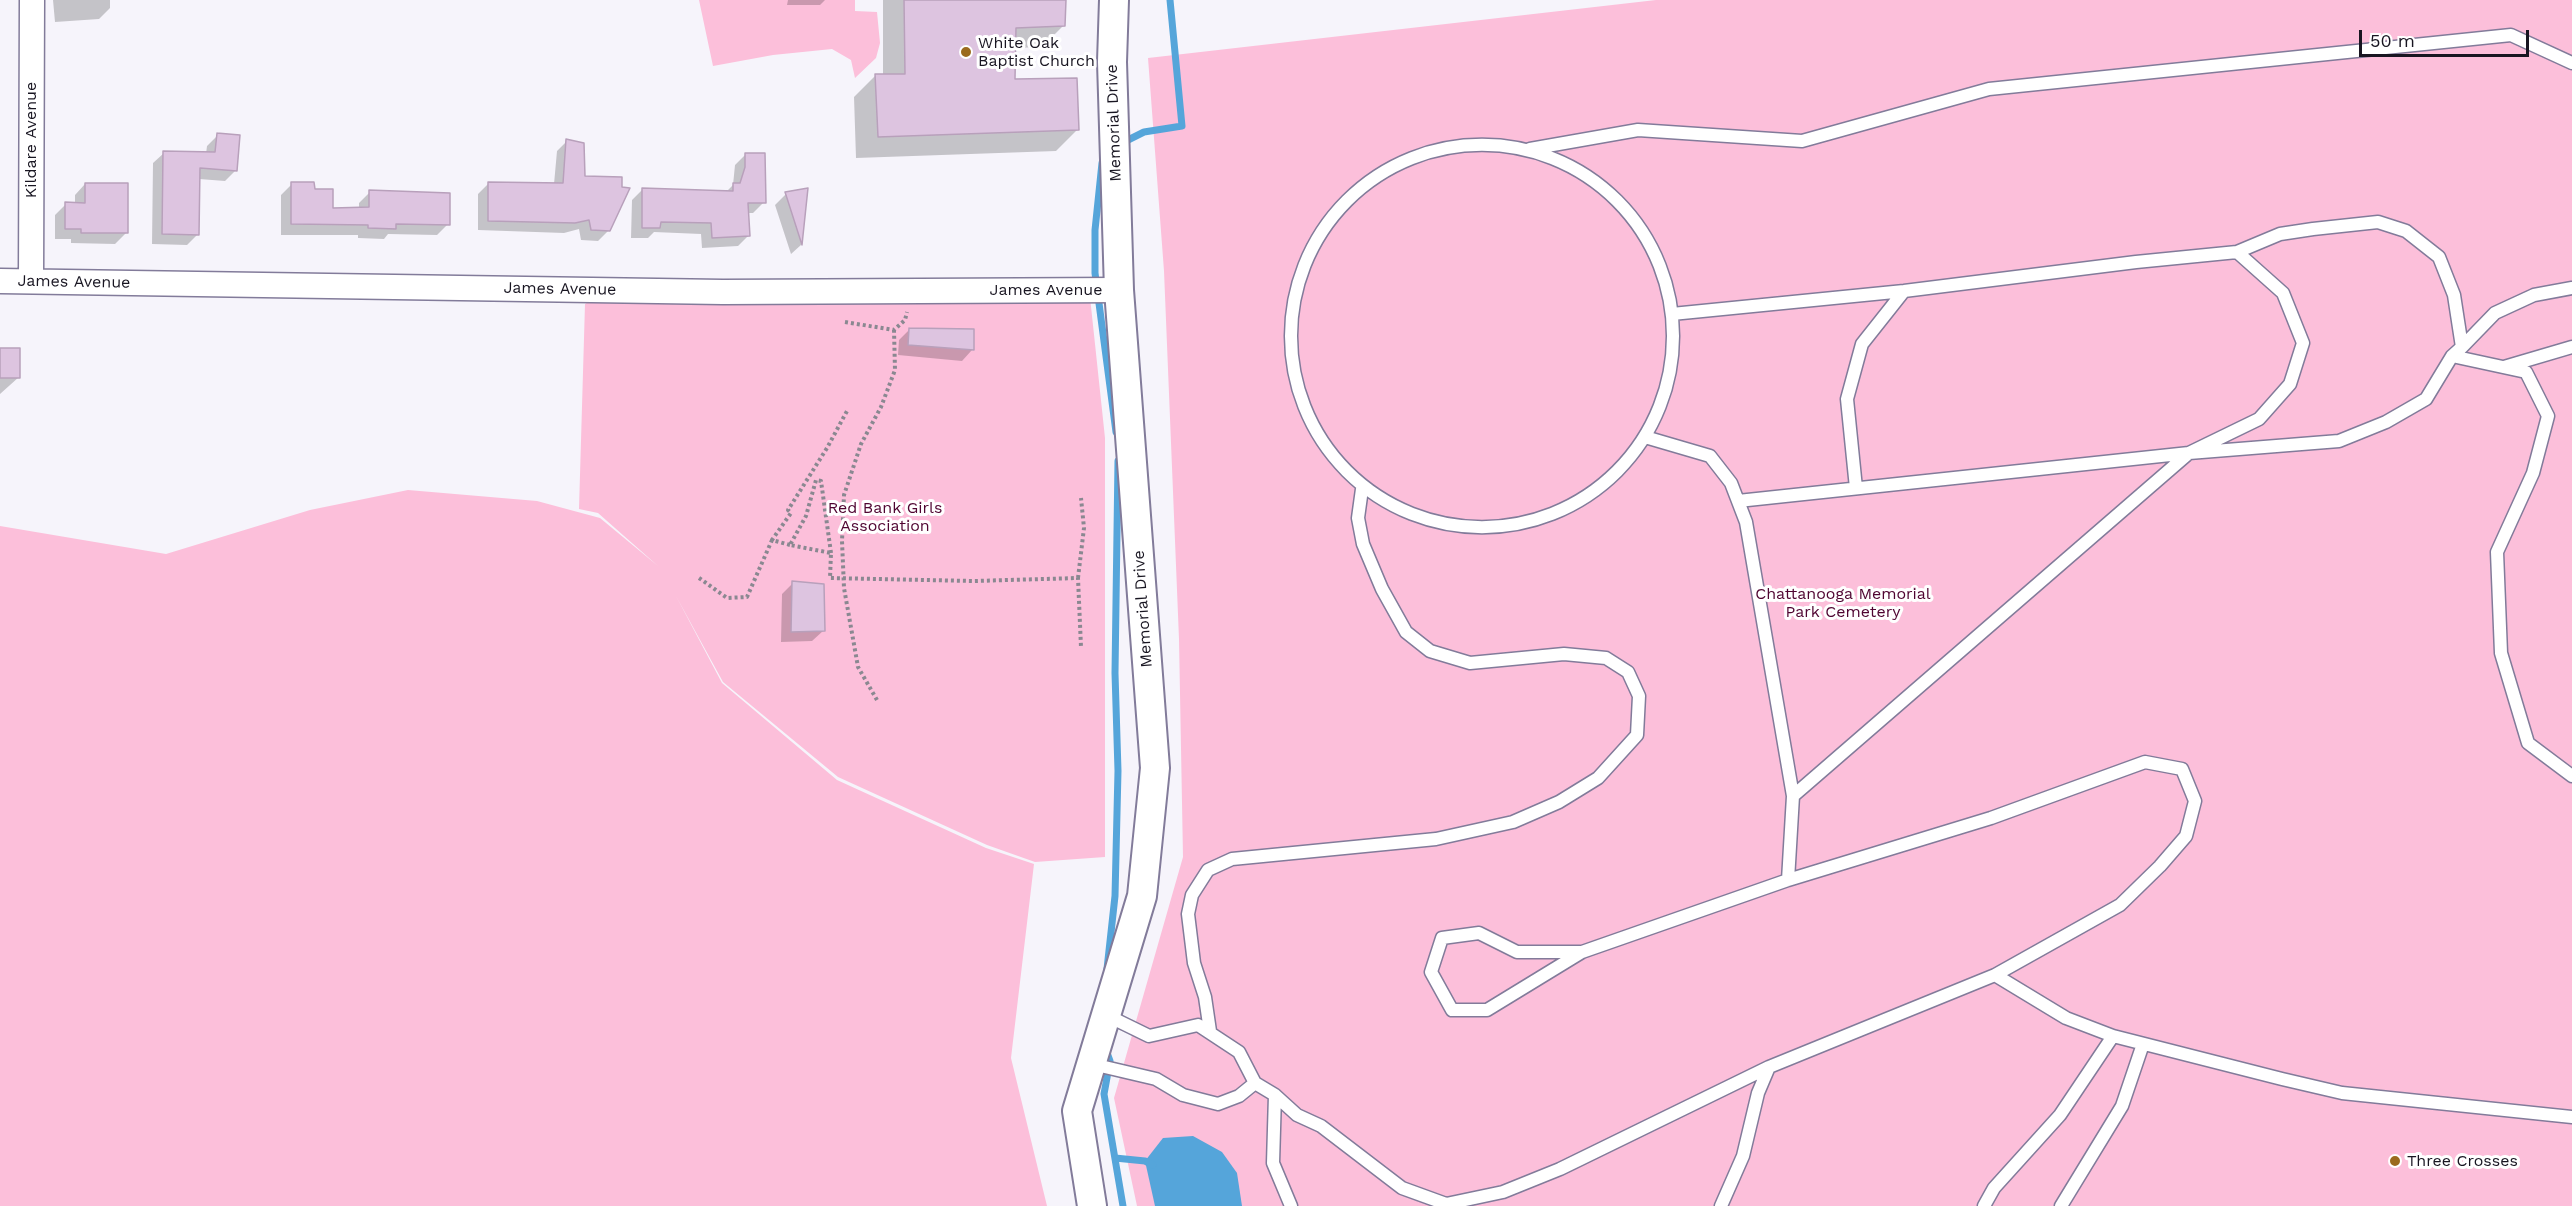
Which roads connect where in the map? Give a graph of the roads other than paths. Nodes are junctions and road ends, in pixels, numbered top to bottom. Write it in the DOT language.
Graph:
graph roads {
  1 [pos="32,0"];
  2 [pos="1114,0"];
  3 [pos="2572,63"];
  4 [pos="1529,149"];
  5 [pos="2237,252"];
  6 [pos="31,280"];
  7 [pos="0,281"];
  8 [pos="2572,288"];
  9 [pos="1119,290"];
  10 [pos="1904,291"];
  11 [pos="1672,314"];
  12 [pos="2462,347"];
  13 [pos="2572,347"];
  14 [pos="2452,356"];
  15 [pos="2503,367"];
  16 [pos="1645,437"];
  17 [pos="2189,453"];
  18 [pos="1856,488"];
  19 [pos="1362,489"];
  20 [pos="1738,501"];
  21 [pos="2572,776"];
  22 [pos="1793,796"];
  23 [pos="1788,880"];
  24 [pos="1582,952"];
  25 [pos="1995,975"];
  26 [pos="1106,1015"];
  27 [pos="1210,1031"];
  28 [pos="2113,1036"];
  29 [pos="2143,1044"];
  30 [pos="1092,1064"];
  31 [pos="1769,1067"];
  32 [pos="1255,1083"];
  33 [pos="1275,1095"];
  34 [pos="2572,1117"];
  35 [pos="1092,1206"];
  36 [pos="1291,1206"];
  37 [pos="1721,1206"];
  38 [pos="1984,1206"];
  39 [pos="2061,1206"];
  1 -- 6 [label="street, Kildare Avenue"];
  2 -- 9 [label="street, Memorial Drive"];
  3 -- 4 [label="lane"];
  4 -- 11 [label="lane"];
  4 -- 19 [label="lane"];
  5 -- 10 [label="lane"];
  5 -- 12 [label="lane"];
  5 -- 17 [label="lane"];
  6 -- 7 [label="street, James Avenue"];
  6 -- 9 [label="street, James Avenue"];
  8 -- 12 [label="lane"];
  9 -- 26 [label="street, Memorial Drive"];
  10 -- 11 [label="lane"];
  10 -- 18 [label="lane"];
  11 -- 16 [label="lane"];
  12 -- 14 [label="lane"];
  13 -- 15 [label="lane"];
  14 -- 15 [label="lane"];
  14 -- 17 [label="lane"];
  15 -- 21 [label="lane"];
  16 -- 19 [label="lane"];
  16 -- 20 [label="lane"];
  17 -- 18 [label="lane"];
  17 -- 22 [label="lane"];
  18 -- 20 [label="lane"];
  19 -- 27 [label="lane"];
  20 -- 22 [label="lane"];
  22 -- 23 [label="lane"];
  23 -- 24 [label="lane"];
  23 -- 25 [label="lane"];
  24 -- 24 [label="lane"];
  25 -- 28 [label="lane"];
  25 -- 31 [label="lane"];
  26 -- 27 [label="lane"];
  26 -- 30 [label="street, Memorial Drive"];
  27 -- 32 [label="lane"];
  28 -- 29 [label="lane"];
  28 -- 38 [label="lane"];
  29 -- 34 [label="lane"];
  29 -- 39 [label="lane"];
  30 -- 32 [label="lane"];
  30 -- 35 [label="street, Memorial Drive"];
  31 -- 33 [label="lane"];
  31 -- 37 [label="lane"];
  32 -- 33 [label="lane"];
  33 -- 36 [label="lane"];
}
